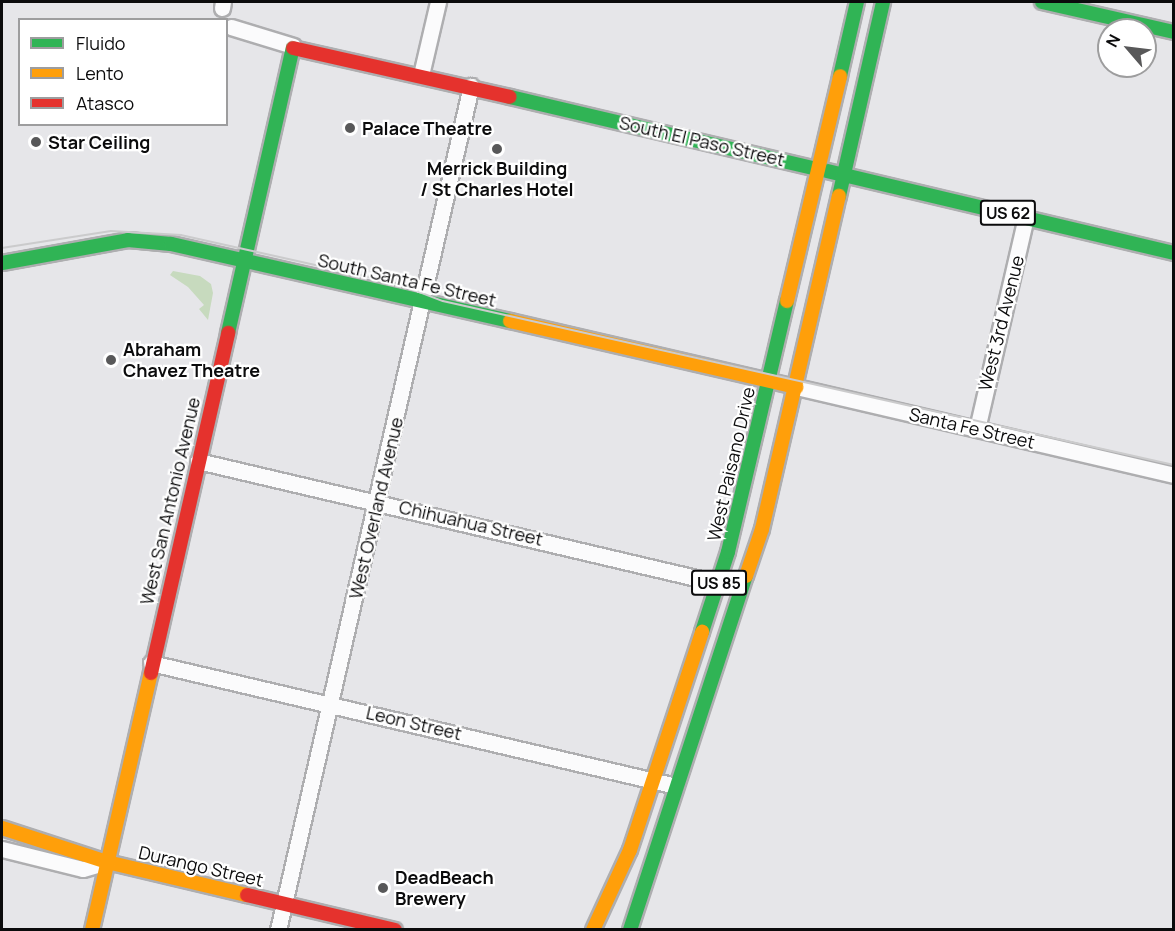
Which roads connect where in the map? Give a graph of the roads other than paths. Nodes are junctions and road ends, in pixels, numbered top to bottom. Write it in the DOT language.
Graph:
graph roads {
  1 [pos="438,2"];
  2 [pos="857,2"];
  3 [pos="883,2"];
  4 [pos="1042,2"];
  5 [pos="1076,5"];
  6 [pos="231,27"];
  7 [pos="1173,32"];
  8 [pos="293,46"];
  9 [pos="421,75"];
  10 [pos="471,86"];
  11 [pos="818,169"];
  12 [pos="843,174"];
  13 [pos="1026,217"];
  14 [pos="1173,253"];
  15 [pos="243,260"];
  16 [pos="2,263"];
  17 [pos="423,302"];
  18 [pos="769,381"];
  19 [pos="796,387"];
  20 [pos="977,429"];
  21 [pos="198,461"];
  22 [pos="1173,475"];
  23 [pos="378,502"];
  24 [pos="719,582"];
  25 [pos="743,589"];
  26 [pos="151,663"];
  27 [pos="331,704"];
  28 [pos="651,780"];
  29 [pos="676,786"];
  30 [pos="2,828"];
  31 [pos="2,849"];
  32 [pos="107,862"];
  33 [pos="284,904"];
  34 [pos="92,930"];
  35 [pos="279,930"];
  36 [pos="395,930"];
  37 [pos="593,930"];
  38 [pos="630,930"];
  1 -- 9 [label="street"];
  2 -- 11 [label="main road, West Paisano Drive"];
  3 -- 12 [label="main road"];
  4 -- 5 [label="main road"];
  5 -- 7 [label="main road"];
  6 -- 8 [label="street, South El Paso Street"];
  8 -- 9 [label="main road, South El Paso Street"];
  8 -- 15 [label="main road, West San Antonio Avenue"];
  9 -- 10 [label="main road, South El Paso Street"];
  10 -- 11 [label="main road, South El Paso Street"];
  10 -- 17 [label="street, West Overland Avenue"];
  11 -- 12 [label="main road, South El Paso Street"];
  11 -- 18 [label="main road, West Paisano Drive / US 85"];
  12 -- 13 [label="main road, South El Paso Street / US 62"];
  12 -- 19 [label="main road, US 85"];
  13 -- 14 [label="main road, South El Paso Street / US 62"];
  13 -- 20 [label="street, West 3rd Avenue"];
  15 -- 16 [label="main road, South Santa Fe Street"];
  15 -- 17 [label="main road, South Santa Fe Street"];
  15 -- 21 [label="main road, West San Antonio Avenue"];
  17 -- 18 [label="main road, South Santa Fe Street"];
  17 -- 23 [label="street, West Overland Avenue"];
  18 -- 19 [label="main road, Santa Fe Street"];
  18 -- 24 [label="main road, West Paisano Drive / US 85"];
  19 -- 20 [label="street, Santa Fe Street"];
  19 -- 25 [label="main road, US 85"];
  20 -- 22 [label="street, Santa Fe Street"];
  21 -- 23 [label="street, Chihuahua Street"];
  21 -- 26 [label="main road, West San Antonio Avenue"];
  23 -- 24 [label="street, Chihuahua Street"];
  23 -- 27 [label="street, West Overland Avenue"];
  24 -- 25 [label="street, Chihuahua Street"];
  24 -- 28 [label="main road, West Paisano Drive / US 85"];
  25 -- 29 [label="main road, US 85"];
  26 -- 27 [label="street, Leon Street"];
  26 -- 32 [label="main road, West San Antonio Avenue"];
  27 -- 28 [label="street, Leon Street"];
  27 -- 33 [label="street, West Overland Avenue"];
  28 -- 29 [label="street, Leon Street"];
  28 -- 37 [label="main road, West Paisano Drive / US 85"];
  29 -- 38 [label="main road, US 85"];
  30 -- 32 [label="main road, Durango Street"];
  31 -- 32 [label="street"];
  32 -- 33 [label="main road, Durango Street"];
  32 -- 34 [label="main road, West San Antonio Avenue"];
  33 -- 35 [label="street, West Overland Avenue"];
  33 -- 36 [label="main road, Durango Street"];
}
